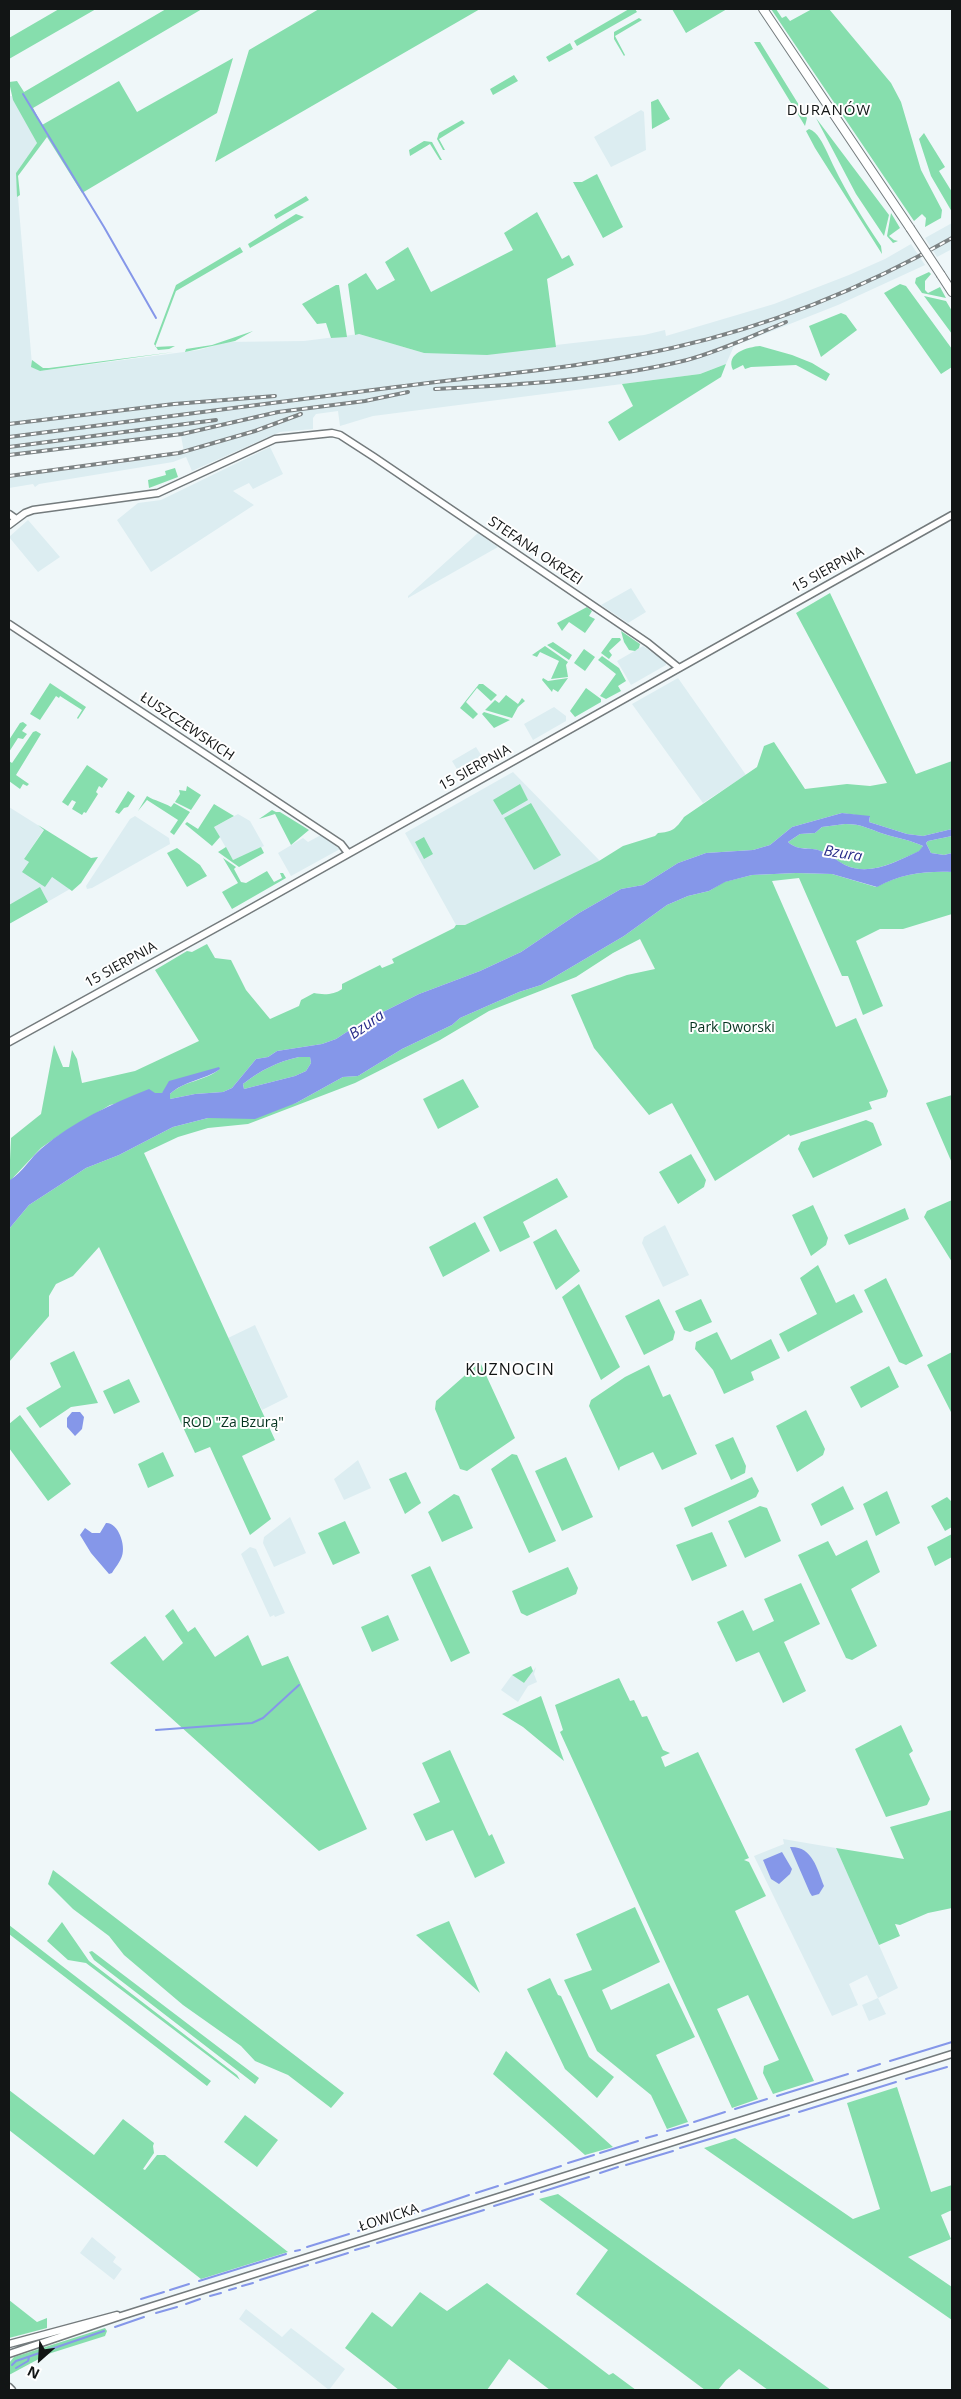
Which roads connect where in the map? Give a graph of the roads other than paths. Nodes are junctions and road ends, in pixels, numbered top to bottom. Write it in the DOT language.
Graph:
graph roads {
  1 [pos="763,9"];
  2 [pos="952,292"];
  3 [pos="9,514"];
  4 [pos="952,515"];
  5 [pos="16,519"];
  6 [pos="9,525"];
  7 [pos="9,624"];
  8 [pos="679,668"];
  9 [pos="348,853"];
  10 [pos="9,1042"];
  11 [pos="952,2054"];
  12 [pos="121,2316"];
  13 [pos="9,2344"];
  14 [pos="21,2351"];
  15 [pos="9,2354"];
  16 [pos="9,2359"];
  17 [pos="9,2387"];
  18 [pos="12,2390"];
  1 -- 2 [label="main road, bridge"];
  3 -- 5 [label="street"];
  4 -- 8 [label="street, 15 SIERPNIA"];
  5 -- 6 [label="street, STEFANA OKRZEI"];
  5 -- 8 [label="street, STEFANA OKRZEI"];
  7 -- 9 [label="street, ŁUSZCZEWSKICH"];
  8 -- 9 [label="street, 15 SIERPNIA"];
  9 -- 10 [label="street, 15 SIERPNIA"];
  11 -- 12 [label="street, ŁOWICKA"];
  12 -- 13 [label="street, ŁOWICKA"];
  12 -- 14 [label="street, ŁOWICKA"];
  14 -- 15 [label="street, ŁOWICKA"];
  14 -- 16 [label="street, ŁOWICKA"];
  17 -- 18 [label="street"];
}
